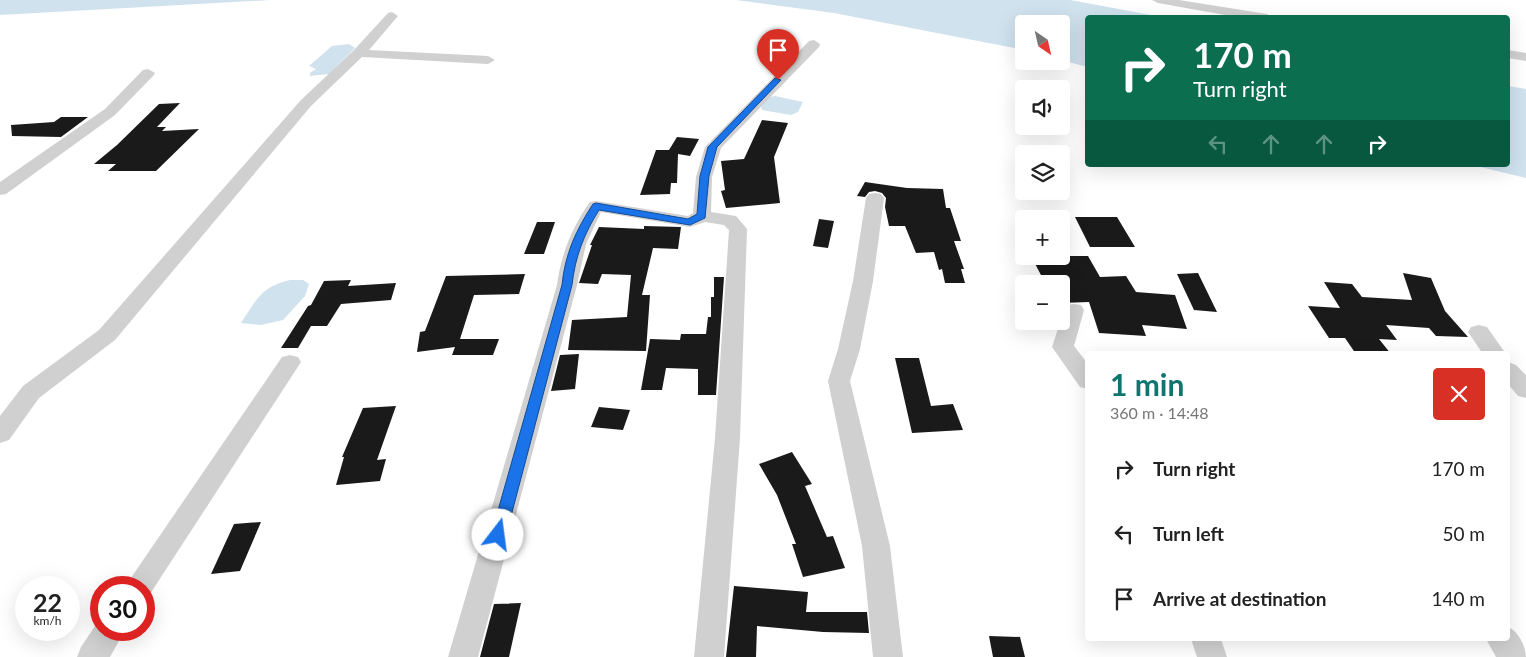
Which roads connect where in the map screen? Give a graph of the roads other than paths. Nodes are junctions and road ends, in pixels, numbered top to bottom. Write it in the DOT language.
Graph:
graph roads {
  1 [pos="1158,0"];
  2 [pos="1255,4"];
  3 [pos="1265,15"];
  4 [pos="1271,15"];
  5 [pos="392,16"];
  6 [pos="814,44"];
  7 [pos="359,53"];
  8 [pos="1510,54"];
  9 [pos="1526,57"];
  10 [pos="488,60"];
  11 [pos="148,73"];
  12 [pos="0,190"];
  13 [pos="875,198"];
  14 [pos="702,216"];
  15 [pos="1074,310"];
  16 [pos="1479,332"];
  17 [pos="1493,351"];
  18 [pos="290,362"];
  19 [pos="1510,372"];
  20 [pos="1085,377"];
  21 [pos="1526,390"];
  22 [pos="0,434"];
  23 [pos="146,576"];
  24 [pos="103,641"];
  25 [pos="1207,641"];
  26 [pos="1502,641"];
  27 [pos="92,657"];
  28 [pos="463,657"];
  29 [pos="709,657"];
  30 [pos="888,657"];
  31 [pos="1212,657"];
  32 [pos="1514,657"];
  1 -- 3 [label="street"];
  2 -- 4 [label="street"];
  5 -- 7 [label="street"];
  6 -- 14 [label="street"];
  7 -- 10 [label="street"];
  7 -- 22 [label="street"];
  8 -- 9 [label="street"];
  11 -- 12 [label="street"];
  13 -- 30 [label="street"];
  14 -- 28 [label="street"];
  14 -- 29 [label="street"];
  15 -- 20 [label="street"];
  16 -- 17 [label="street"];
  18 -- 23 [label="street"];
  19 -- 21 [label="street"];
  24 -- 27 [label="street"];
  25 -- 31 [label="street"];
  26 -- 32 [label="street"];
}
